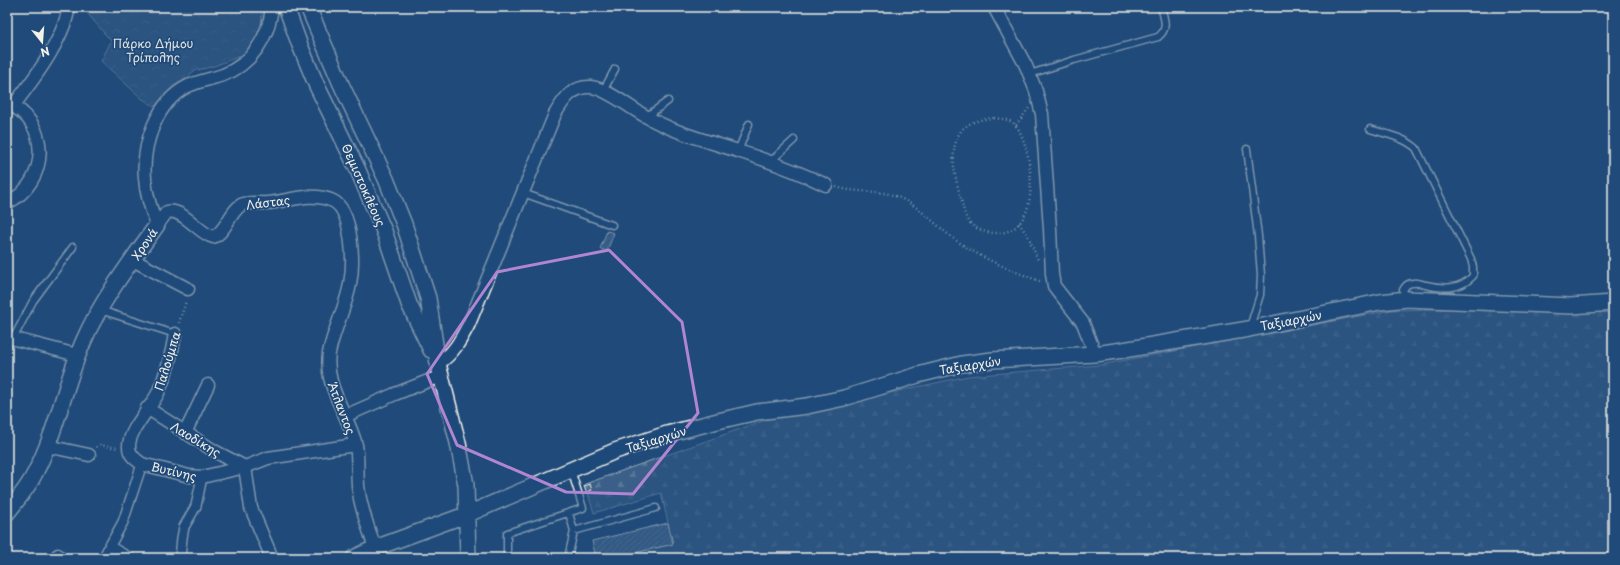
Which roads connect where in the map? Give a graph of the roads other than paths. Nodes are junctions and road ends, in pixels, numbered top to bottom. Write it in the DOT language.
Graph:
graph roads {
  1 [pos="69,7"];
  2 [pos="272,7"];
  3 [pos="286,7"];
  4 [pos="308,7"];
  5 [pos="994,7"];
  6 [pos="1161,7"];
  7 [pos="615,69"];
  8 [pos="1030,74"];
  9 [pos="603,92"];
  10 [pos="668,101"];
  11 [pos="10,104"];
  12 [pos="646,117"];
  13 [pos="749,124"];
  14 [pos="1370,129"];
  15 [pos="794,140"];
  16 [pos="1247,149"];
  17 [pos="738,151"];
  18 [pos="770,162"];
  19 [pos="826,184"];
  20 [pos="523,193"];
  21 [pos="334,202"];
  22 [pos="7,204"];
  23 [pos="157,225"];
  24 [pos="612,225"];
  25 [pos="73,247"];
  26 [pos="133,260"];
  27 [pos="188,289"];
  28 [pos="1407,299"];
  29 [pos="1613,303"];
  30 [pos="100,310"];
  31 [pos="1249,329"];
  32 [pos="175,334"];
  33 [pos="10,338"];
  34 [pos="1095,354"];
  35 [pos="78,355"];
  36 [pos="439,370"];
  37 [pos="208,385"];
  38 [pos="147,408"];
  39 [pos="345,416"];
  40 [pos="185,433"];
  41 [pos="356,445"];
  42 [pos="48,446"];
  43 [pos="130,452"];
  44 [pos="89,455"];
  45 [pos="142,464"];
  46 [pos="245,467"];
  47 [pos="571,470"];
  48 [pos="202,477"];
  49 [pos="656,508"];
  50 [pos="7,513"];
  51 [pos="568,513"];
  52 [pos="468,514"];
  53 [pos="574,532"];
  54 [pos="109,546"];
  55 [pos="371,553"];
  56 [pos="103,558"];
  57 [pos="130,558"];
  58 [pos="180,558"];
  59 [pos="272,558"];
  60 [pos="354,558"];
  61 [pos="468,558"];
  62 [pos="507,558"];
  63 [pos="568,558"];
  1 -- 11 [label="street"];
  2 -- 23 [label="street, Χρονά"];
  3 -- 36 [label="street, Θεμιστοκλέους"];
  4 -- 36 [label="street, Θεμιστοκλέους"];
  5 -- 8 [label="street"];
  6 -- 8 [label="lane"];
  7 -- 9 [label="lane"];
  8 -- 34 [label="street"];
  9 -- 12 [label="street"];
  9 -- 20 [label="street"];
  10 -- 12 [label="lane"];
  11 -- 22 [label="street"];
  12 -- 17 [label="street"];
  13 -- 17 [label="lane"];
  14 -- 28 [label="lane"];
  15 -- 18 [label="lane"];
  16 -- 31 [label="lane"];
  17 -- 18 [label="street"];
  18 -- 19 [label="street"];
  20 -- 24 [label="lane"];
  20 -- 36 [label="street"];
  21 -- 23 [label="street, Λάστας"];
  21 -- 39 [label="street, Άτλαντος"];
  23 -- 26 [label="street, Χρονά"];
  25 -- 33 [label="lane"];
  26 -- 27 [label="street"];
  26 -- 30 [label="street, Χρονά"];
  28 -- 29 [label="street, Ταξιαρχών"];
  28 -- 31 [label="street, Ταξιαρχών"];
  30 -- 32 [label="lane"];
  30 -- 35 [label="street, Χρονά"];
  31 -- 34 [label="street, Ταξιαρχών"];
  32 -- 38 [label="street, Παλούμπα"];
  33 -- 35 [label="street"];
  34 -- 47 [label="street, Ταξιαρχών"];
  35 -- 42 [label="street, Χρονά"];
  36 -- 39 [label="street"];
  36 -- 52 [label="street, Θεμιστοκλέους"];
  37 -- 40 [label="street"];
  38 -- 40 [label="street, Λαοδίκης"];
  38 -- 43 [label="street, Παλούμπα"];
  39 -- 41 [label="street, Άτλαντος"];
  40 -- 46 [label="street, Λαοδίκης"];
  41 -- 46 [label="street, Βυτίνης"];
  41 -- 55 [label="street, Άτλαντος"];
  42 -- 44 [label="street"];
  42 -- 50 [label="street, Χρονά"];
  43 -- 45 [label="street, Βυτίνης"];
  45 -- 48 [label="street, Βυτίνης"];
  45 -- 54 [label="street"];
  46 -- 48 [label="street, Βυτίνης"];
  46 -- 59 [label="street"];
  47 -- 51 [label="lane"];
  47 -- 52 [label="street, Ταξιαρχών"];
  48 -- 58 [label="street"];
  49 -- 53 [label="lane"];
  51 -- 53 [label="lane"];
  51 -- 62 [label="lane"];
  52 -- 55 [label="street, Ταξιαρχών"];
  52 -- 61 [label="street, Θεμιστοκλέους"];
  53 -- 63 [label="lane"];
  54 -- 56 [label="street"];
  54 -- 57 [label="street"];
  55 -- 60 [label="street, Ταξιαρχών"];
}
